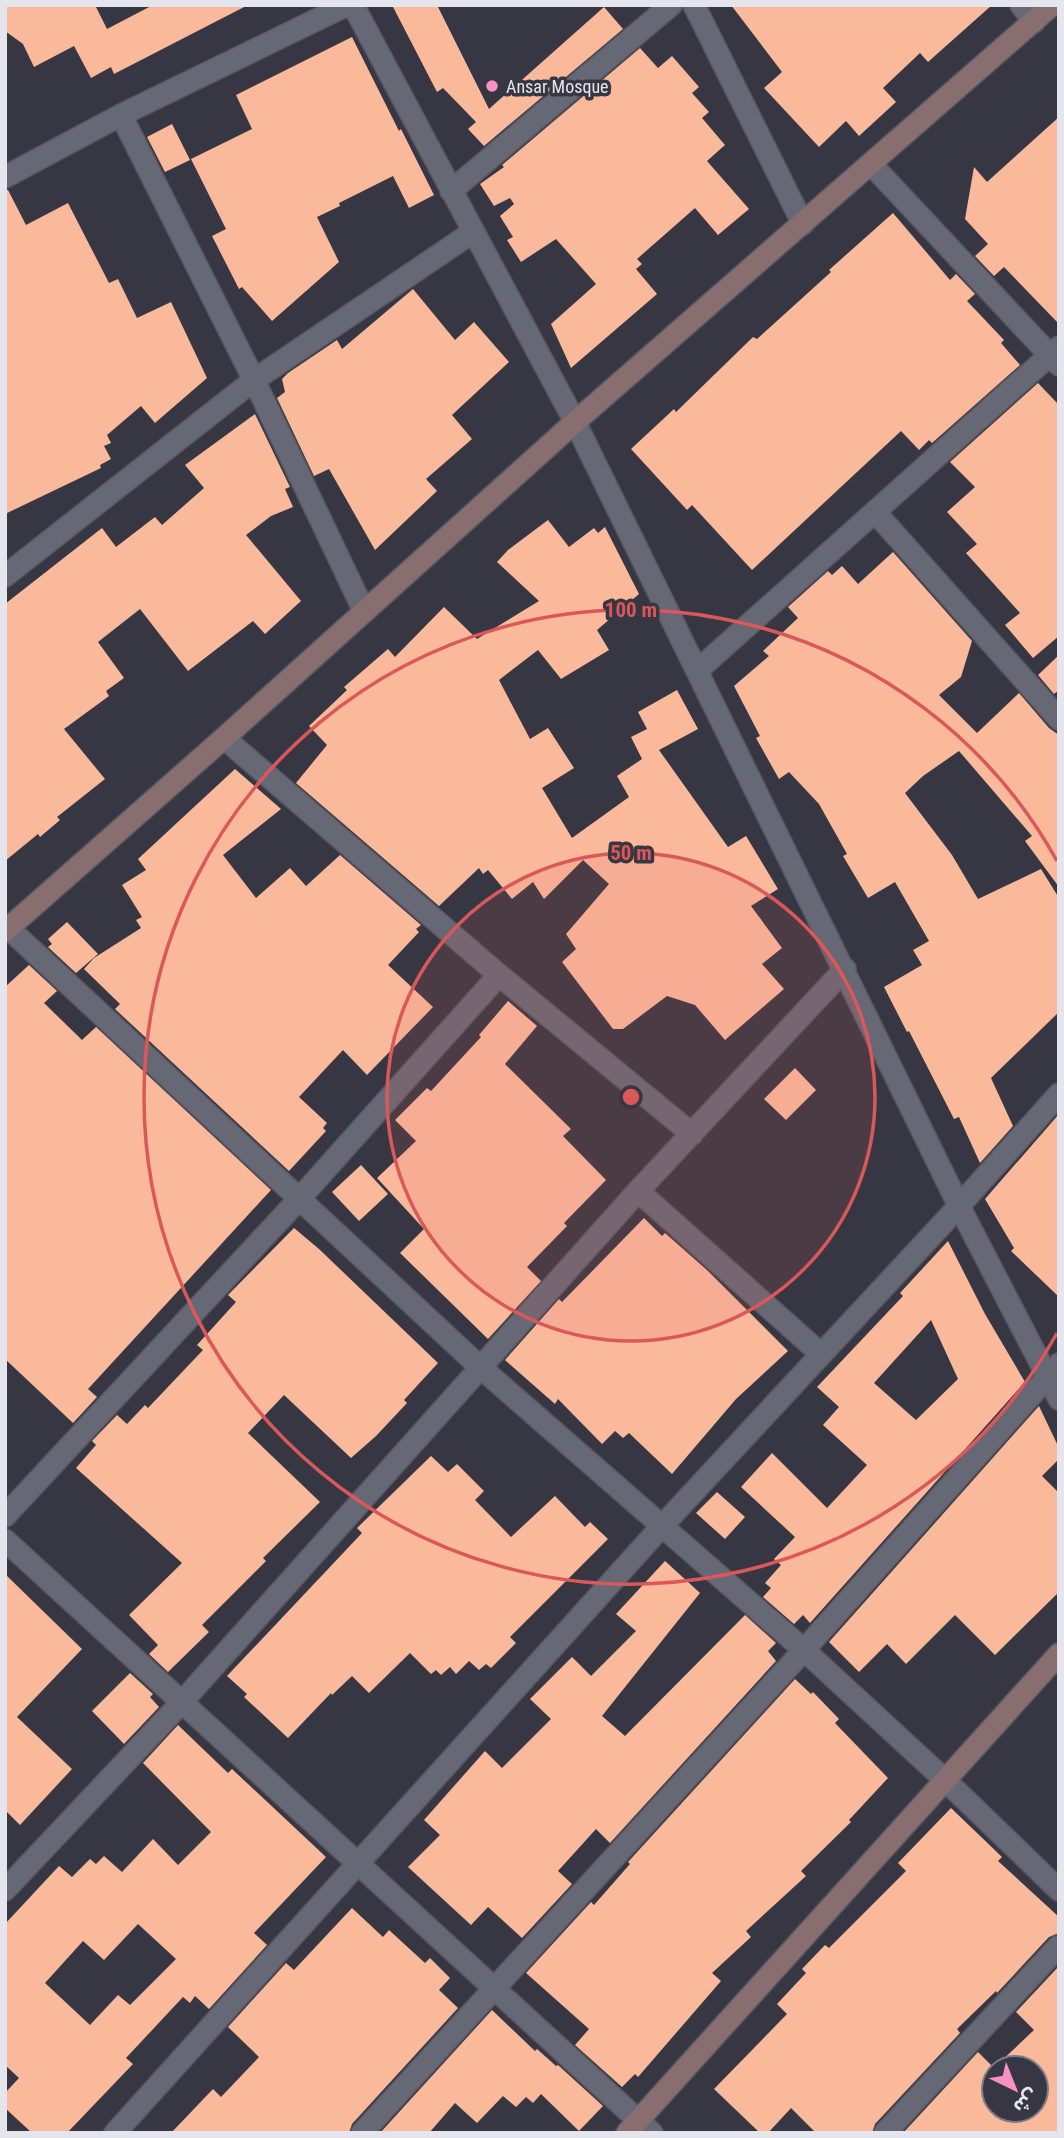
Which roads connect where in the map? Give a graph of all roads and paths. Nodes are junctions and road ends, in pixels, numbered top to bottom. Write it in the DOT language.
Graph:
graph roads {
  1 [pos="347,5"];
  2 [pos="353,5"];
  3 [pos="671,5"];
  4 [pos="694,5"];
  5 [pos="1052,5"];
  6 [pos="1027,13"];
  7 [pos="121,115"];
  8 [pos="872,164"];
  9 [pos="5,177"];
  10 [pos="451,191"];
  11 [pos="803,224"];
  12 [pos="473,232"];
  13 [pos="1056,356"];
  14 [pos="254,380"];
  15 [pos="575,422"];
  16 [pos="876,513"];
  17 [pos="5,576"];
  18 [pos="364,611"];
  19 [pos="698,670"];
  20 [pos="1059,719"];
  21 [pos="223,738"];
  22 [pos="6,928"];
  23 [pos="845,969"];
  24 [pos="499,975"];
  25 [pos="1059,1094"];
  26 [pos="692,1134"];
  27 [pos="638,1191"];
  28 [pos="300,1198"];
  29 [pos="959,1206"];
  30 [pos="821,1354"];
  31 [pos="480,1367"];
  32 [pos="1053,1370"];
  33 [pos="1059,1399"];
  34 [pos="5,1516"];
  35 [pos="662,1526"];
  36 [pos="5,1540"];
  37 [pos="804,1650"];
  38 [pos="1059,1654"];
  39 [pos="182,1702"];
  40 [pos="945,1780"];
  41 [pos="357,1863"];
  42 [pos="5,1890"];
  43 [pos="1059,1890"];
  44 [pos="1059,1945"];
  45 [pos="496,1989"];
  46 [pos="639,2129"];
  47 [pos="115,2133"];
  48 [pos="362,2133"];
  49 [pos="885,2133"];
  1 -- 7 [label="street"];
  2 -- 10 [label="street"];
  3 -- 10 [label="street"];
  4 -- 11 [label="street"];
  5 -- 6 [label="street"];
  6 -- 8 [label="street"];
  7 -- 9 [label="street"];
  7 -- 14 [label="street"];
  8 -- 11 [label="street"];
  8 -- 13 [label="street"];
  10 -- 12 [label="street"];
  11 -- 15 [label="street"];
  12 -- 14 [label="street"];
  12 -- 15 [label="street"];
  13 -- 16 [label="street"];
  14 -- 17 [label="street"];
  14 -- 18 [label="street"];
  15 -- 18 [label="street"];
  15 -- 19 [label="street"];
  16 -- 19 [label="street"];
  16 -- 20 [label="street"];
  18 -- 21 [label="street"];
  19 -- 23 [label="street"];
  21 -- 22 [label="street"];
  21 -- 24 [label="street"];
  22 -- 28 [label="street"];
  23 -- 26 [label="street"];
  23 -- 29 [label="street"];
  24 -- 26 [label="street"];
  24 -- 28 [label="street"];
  25 -- 29 [label="street"];
  26 -- 27 [label="street"];
  27 -- 30 [label="street"];
  27 -- 31 [label="street"];
  28 -- 31 [label="street"];
  28 -- 34 [label="street"];
  29 -- 30 [label="street"];
  29 -- 32 [label="street"];
  30 -- 35 [label="street"];
  31 -- 35 [label="street"];
  31 -- 39 [label="street"];
  32 -- 33 [label="street"];
  32 -- 37 [label="street"];
  35 -- 37 [label="street"];
  35 -- 41 [label="street"];
  36 -- 39 [label="street"];
  37 -- 40 [label="street"];
  37 -- 45 [label="street"];
  38 -- 40 [label="street"];
  39 -- 41 [label="street"];
  39 -- 42 [label="street"];
  40 -- 43 [label="street"];
  40 -- 46 [label="street"];
  41 -- 45 [label="street"];
  41 -- 47 [label="street"];
  44 -- 49 [label="street"];
  45 -- 46 [label="street"];
  45 -- 48 [label="street"];
}
